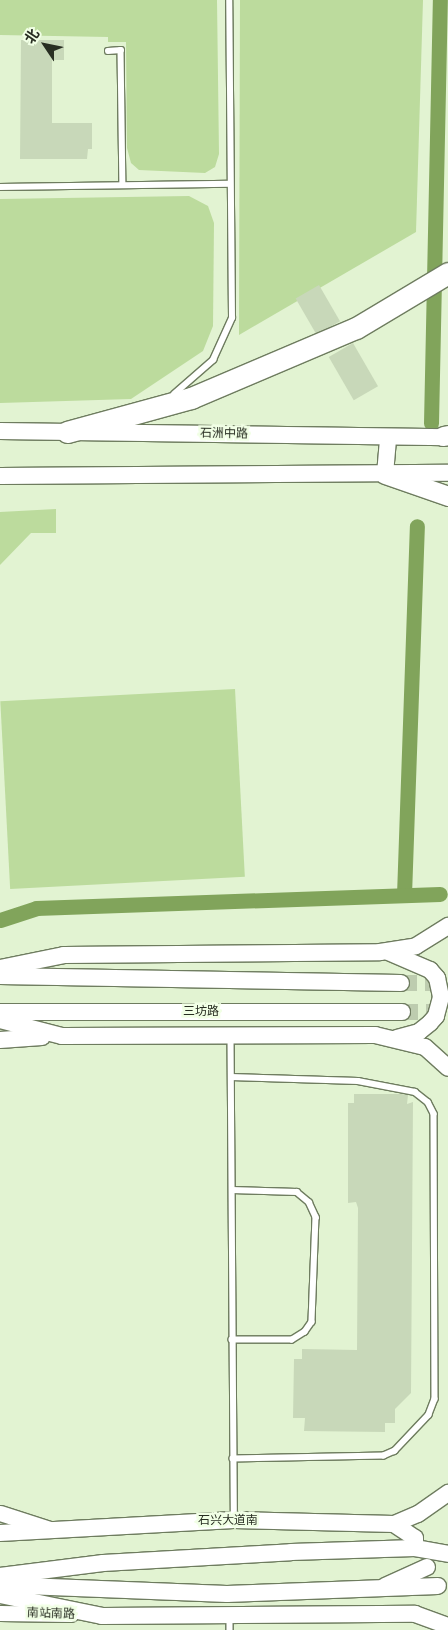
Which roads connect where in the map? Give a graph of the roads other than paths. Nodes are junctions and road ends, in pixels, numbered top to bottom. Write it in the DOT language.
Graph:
graph roads {
  1 [pos="228,0"];
  2 [pos="108,50"];
  3 [pos="228,184"];
  4 [pos="123,185"];
  5 [pos="0,187"];
  6 [pos="448,273"];
  7 [pos="159,407"];
  8 [pos="0,431"];
  9 [pos="67,432"];
  10 [pos="446,436"];
  11 [pos="388,437"];
  12 [pos="448,472"];
  13 [pos="385,474"];
  14 [pos="0,476"];
  15 [pos="448,496"];
  16 [pos="448,926"];
  17 [pos="384,951"];
  18 [pos="64,955"];
  19 [pos="0,956"];
  20 [pos="0,968"];
  21 [pos="0,976"];
  22 [pos="401,983"];
  23 [pos="0,1012"];
  24 [pos="402,1012"];
  25 [pos="0,1020"];
  26 [pos="231,1034"];
  27 [pos="62,1036"];
  28 [pos="397,1038"];
  29 [pos="0,1040"];
  30 [pos="448,1068"];
  31 [pos="231,1077"];
  32 [pos="232,1190"];
  33 [pos="232,1340"];
  34 [pos="233,1459"];
  35 [pos="448,1493"];
  36 [pos="0,1513"];
  37 [pos="234,1520"];
  38 [pos="394,1524"];
  39 [pos="61,1532"];
  40 [pos="0,1533"];
  41 [pos="415,1548"];
  42 [pos="448,1554"];
  43 [pos="426,1567"];
  44 [pos="0,1576"];
  45 [pos="0,1585"];
  46 [pos="438,1586"];
  47 [pos="49,1588"];
  48 [pos="373,1591"];
  49 [pos="0,1594"];
  50 [pos="0,1613"];
  51 [pos="102,1616"];
  52 [pos="230,1622"];
  53 [pos="448,1626"];
  1 -- 3 [label="lane"];
  2 -- 4 [label="lane"];
  3 -- 4 [label="lane"];
  3 -- 7 [label="lane"];
  4 -- 5 [label="lane"];
  6 -- 7 [label="highway"];
  7 -- 9 [label="highway"];
  8 -- 9 [label="main road, 石洲中路"];
  9 -- 11 [label="main road, 石洲中路"];
  10 -- 11 [label="main road, 石洲中路"];
  11 -- 13 [label="main road"];
  12 -- 13 [label="main road"];
  13 -- 14 [label="main road"];
  13 -- 15 [label="main road"];
  16 -- 17 [label="main road"];
  17 -- 18 [label="main road"];
  17 -- 28 [label="main road"];
  18 -- 19 [label="main road"];
  18 -- 20 [label="main road"];
  21 -- 22 [label="main road"];
  23 -- 24 [label="main road, 三坊路"];
  25 -- 27 [label="main road"];
  26 -- 27 [label="main road"];
  26 -- 28 [label="main road"];
  26 -- 31 [label="lane"];
  27 -- 29 [label="main road"];
  28 -- 30 [label="main road"];
  31 -- 32 [label="lane"];
  31 -- 34 [label="lane"];
  32 -- 33 [label="lane"];
  32 -- 33 [label="lane"];
  33 -- 34 [label="lane"];
  34 -- 37 [label="lane"];
  35 -- 38 [label="main road, 石兴大道南"];
  36 -- 39 [label="street"];
  37 -- 38 [label="main road, 石兴大道南"];
  37 -- 39 [label="main road, 石兴大道南"];
  38 -- 41 [label="main road"];
  39 -- 40 [label="main road, 石兴大道南"];
  41 -- 42 [label="main road"];
  41 -- 44 [label="main road"];
  43 -- 48 [label="main road"];
  45 -- 47 [label="main road"];
  46 -- 48 [label="main road"];
  47 -- 48 [label="main road"];
  47 -- 49 [label="street"];
  49 -- 51 [label="main road"];
  50 -- 51 [label="street, 南站南路"];
  51 -- 52 [label="main road"];
  52 -- 53 [label="main road"];
}
